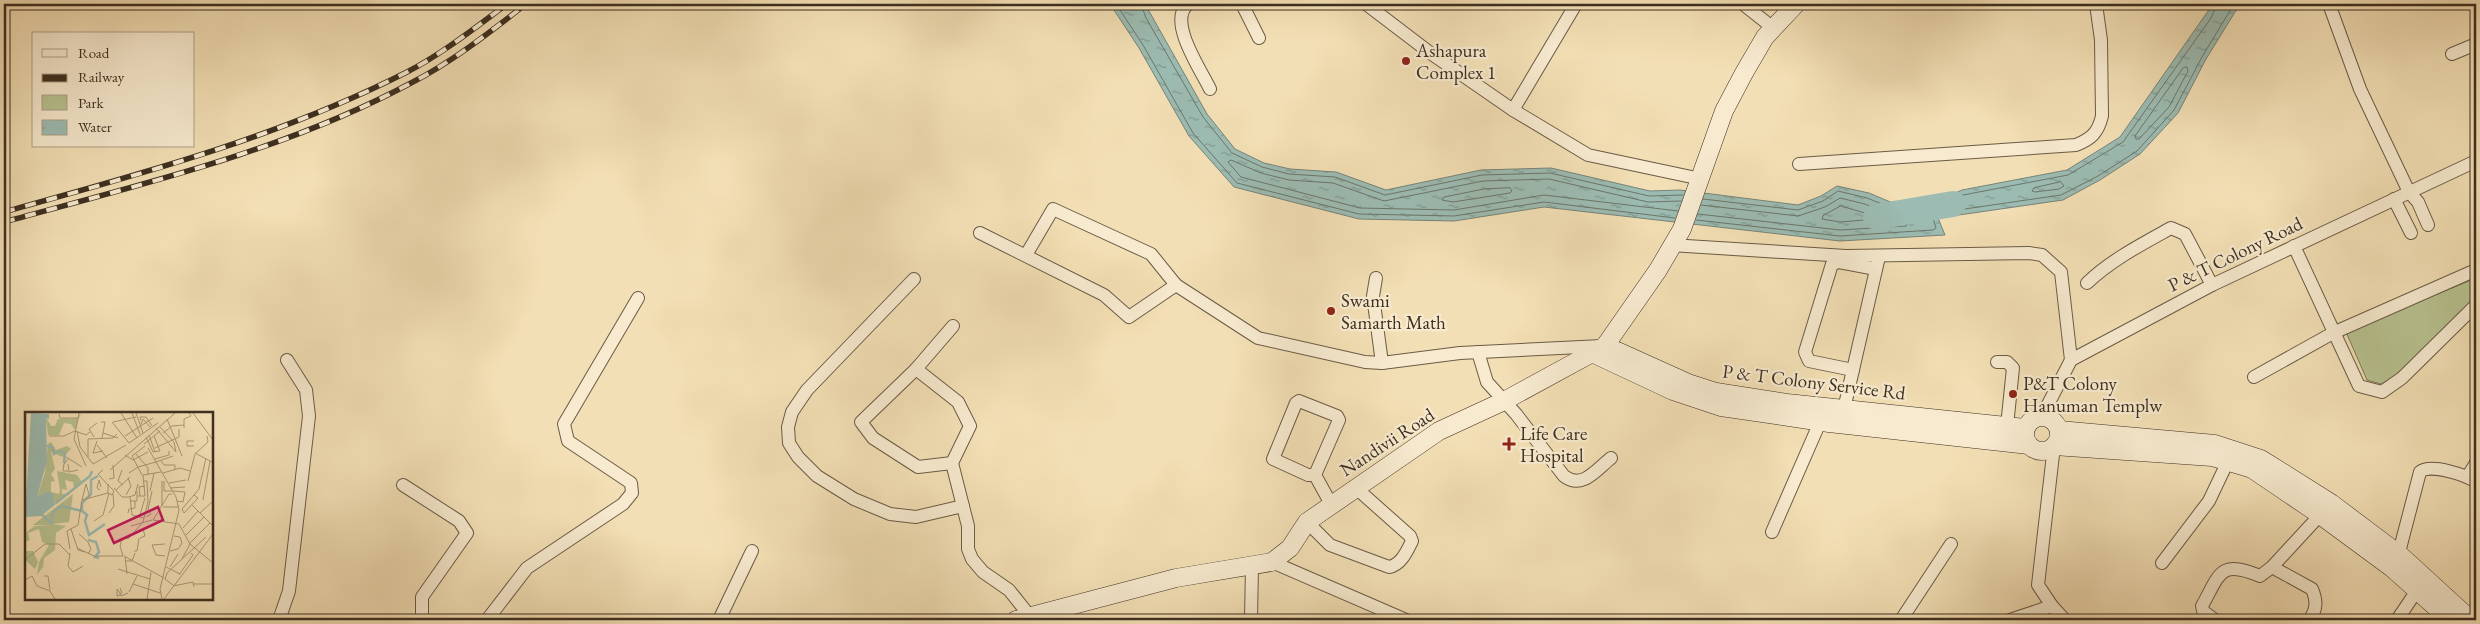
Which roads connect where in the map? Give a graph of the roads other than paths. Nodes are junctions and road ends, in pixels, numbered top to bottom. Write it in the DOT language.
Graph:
graph roads {
  1 [pos="1188,4"];
  2 [pos="1242,4"];
  3 [pos="1366,4"];
  4 [pos="1576,4"];
  5 [pos="1743,4"];
  6 [pos="1796,4"];
  7 [pos="2096,4"];
  8 [pos="2329,4"];
  9 [pos="1772,27"];
  10 [pos="1259,38"];
  11 [pos="2476,44"];
  12 [pos="2452,54"];
  13 [pos="1210,89"];
  14 [pos="1513,110"];
  15 [pos="2476,161"];
  16 [pos="1799,164"];
  17 [pos="1701,180"];
  18 [pos="2409,192"];
  19 [pos="2394,199"];
  20 [pos="2428,225"];
  21 [pos="980,232"];
  22 [pos="2411,233"];
  23 [pos="1670,245"];
  24 [pos="2294,246"];
  25 [pos="1026,255"];
  26 [pos="1879,256"];
  27 [pos="1876,269"];
  28 [pos="2476,270"];
  29 [pos="1376,278"];
  30 [pos="914,279"];
  31 [pos="2087,283"];
  32 [pos="1176,285"];
  33 [pos="2212,285"];
  34 [pos="638,298"];
  35 [pos="2476,305"];
  36 [pos="953,326"];
  37 [pos="2334,333"];
  38 [pos="1599,349"];
  39 [pos="1478,352"];
  40 [pos="287,360"];
  41 [pos="2071,360"];
  42 [pos="1997,362"];
  43 [pos="1382,363"];
  44 [pos="916,369"];
  45 [pos="1852,370"];
  46 [pos="2254,377"];
  47 [pos="1504,401"];
  48 [pos="1831,416"];
  49 [pos="2042,416"];
  50 [pos="2007,426"];
  51 [pos="2027,437"];
  52 [pos="2057,438"];
  53 [pos="1611,458"];
  54 [pos="2228,461"];
  55 [pos="952,463"];
  56 [pos="2476,463"];
  57 [pos="1315,475"];
  58 [pos="2472,479"];
  59 [pos="403,485"];
  60 [pos="1356,488"];
  61 [pos="1331,504"];
  62 [pos="963,506"];
  63 [pos="2320,515"];
  64 [pos="1307,522"];
  65 [pos="1772,532"];
  66 [pos="1951,544"];
  67 [pos="752,551"];
  68 [pos="1272,562"];
  69 [pos="2396,562"];
  70 [pos="2162,563"];
  71 [pos="1252,567"];
  72 [pos="2272,567"];
  73 [pos="2421,584"];
  74 [pos="2052,606"];
  75 [pos="1025,619"];
  76 [pos="279,620"];
  77 [pos="422,620"];
  78 [pos="487,620"];
  79 [pos="719,620"];
  80 [pos="1251,620"];
  81 [pos="1406,620"];
  82 [pos="1901,620"];
  83 [pos="2010,620"];
  84 [pos="2065,620"];
  85 [pos="2215,620"];
  86 [pos="2310,620"];
  87 [pos="2396,620"];
  88 [pos="2450,620"];
  89 [pos="2471,620"];
  1 -- 13 [label="street"];
  2 -- 10 [label="street"];
  3 -- 14 [label="street"];
  4 -- 14 [label="street"];
  5 -- 9 [label="street"];
  6 -- 9 [label="street, Nandivii Road"];
  7 -- 16 [label="street"];
  8 -- 18 [label="street"];
  9 -- 17 [label="street, Nandivii Road"];
  11 -- 12 [label="street"];
  14 -- 17 [label="street"];
  15 -- 18 [label="street, P & T Colony Road"];
  17 -- 23 [label="street, Nandivii Road"];
  18 -- 19 [label="street, P & T Colony Road"];
  18 -- 20 [label="street"];
  19 -- 22 [label="street"];
  19 -- 24 [label="street, P & T Colony Road"];
  21 -- 25 [label="street"];
  23 -- 26 [label="street"];
  23 -- 38 [label="street, Nandivii Road"];
  24 -- 33 [label="street, P & T Colony Road"];
  24 -- 37 [label="street"];
  25 -- 32 [label="street"];
  25 -- 32 [label="street"];
  26 -- 27 [label="street"];
  26 -- 41 [label="street"];
  27 -- 45 [label="street"];
  27 -- 45 [label="street"];
  28 -- 37 [label="street"];
  29 -- 43 [label="street"];
  30 -- 62 [label="street"];
  31 -- 33 [label="street"];
  32 -- 43 [label="street"];
  33 -- 41 [label="street, P & T Colony Road"];
  34 -- 78 [label="street"];
  35 -- 37 [label="street"];
  36 -- 44 [label="street"];
  37 -- 46 [label="street"];
  38 -- 39 [label="street"];
  38 -- 47 [label="street, Nandivii Road"];
  38 -- 48 [label="street, P & T Colony Service Rd"];
  39 -- 43 [label="street"];
  39 -- 47 [label="street"];
  40 -- 76 [label="street"];
  41 -- 49 [label="street"];
  42 -- 50 [label="street"];
  44 -- 55 [label="street"];
  44 -- 55 [label="street"];
  45 -- 48 [label="street"];
  47 -- 53 [label="street"];
  47 -- 60 [label="street, Nandivii Road"];
  48 -- 50 [label="street, P & T Colony Service Rd"];
  48 -- 51 [label="street"];
  48 -- 65 [label="street"];
  49 -- 51 [label="street"];
  49 -- 52 [label="street"];
  50 -- 51 [label="street, P & T Colony Service Rd"];
  51 -- 52 [label="street"];
  52 -- 54 [label="street"];
  52 -- 69 [label="street"];
  52 -- 74 [label="street"];
  54 -- 63 [label="street"];
  54 -- 70 [label="street"];
  55 -- 62 [label="street"];
  56 -- 58 [label="street"];
  57 -- 57 [label="street"];
  57 -- 61 [label="street"];
  58 -- 69 [label="street"];
  59 -- 77 [label="street"];
  60 -- 61 [label="street, Nandivii Road"];
  60 -- 64 [label="street"];
  61 -- 64 [label="street, Nandivii Road"];
  62 -- 75 [label="street"];
  63 -- 69 [label="street"];
  63 -- 72 [label="street"];
  64 -- 68 [label="street, Nandivii Road"];
  66 -- 82 [label="street"];
  67 -- 79 [label="street"];
  68 -- 71 [label="street, Nandivii Road"];
  68 -- 81 [label="street"];
  69 -- 73 [label="street"];
  71 -- 75 [label="street, Nandivii Road"];
  71 -- 80 [label="street"];
  72 -- 85 [label="street"];
  72 -- 86 [label="street"];
  73 -- 87 [label="street"];
  73 -- 88 [label="street"];
  73 -- 89 [label="street"];
  74 -- 83 [label="street"];
  74 -- 84 [label="street"];
}
